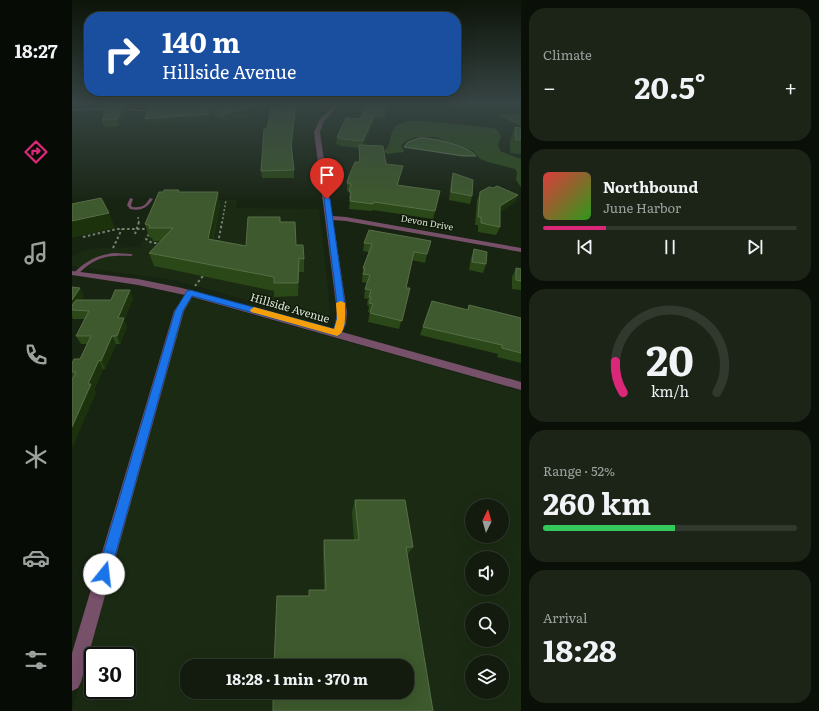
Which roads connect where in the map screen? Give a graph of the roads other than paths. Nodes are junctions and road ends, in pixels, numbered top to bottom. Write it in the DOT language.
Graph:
graph roads {
  1 [pos="318,137"];
  2 [pos="151,198"];
  3 [pos="130,200"];
  4 [pos="329,218"];
  5 [pos="521,250"];
  6 [pos="131,255"];
  7 [pos="74,274"];
  8 [pos="192,290"];
  9 [pos="337,333"];
  10 [pos="521,386"];
  11 [pos="72,682"];
  1 -- 4 [label="street"];
  2 -- 3 [label="lane"];
  4 -- 5 [label="street, Devon Drive"];
  4 -- 9 [label="street"];
  6 -- 7 [label="lane"];
  7 -- 8 [label="street, Hillside Avenue"];
  8 -- 9 [label="street, Hillside Avenue"];
  8 -- 11 [label="street"];
  9 -- 10 [label="street, Hillside Avenue"];
}
